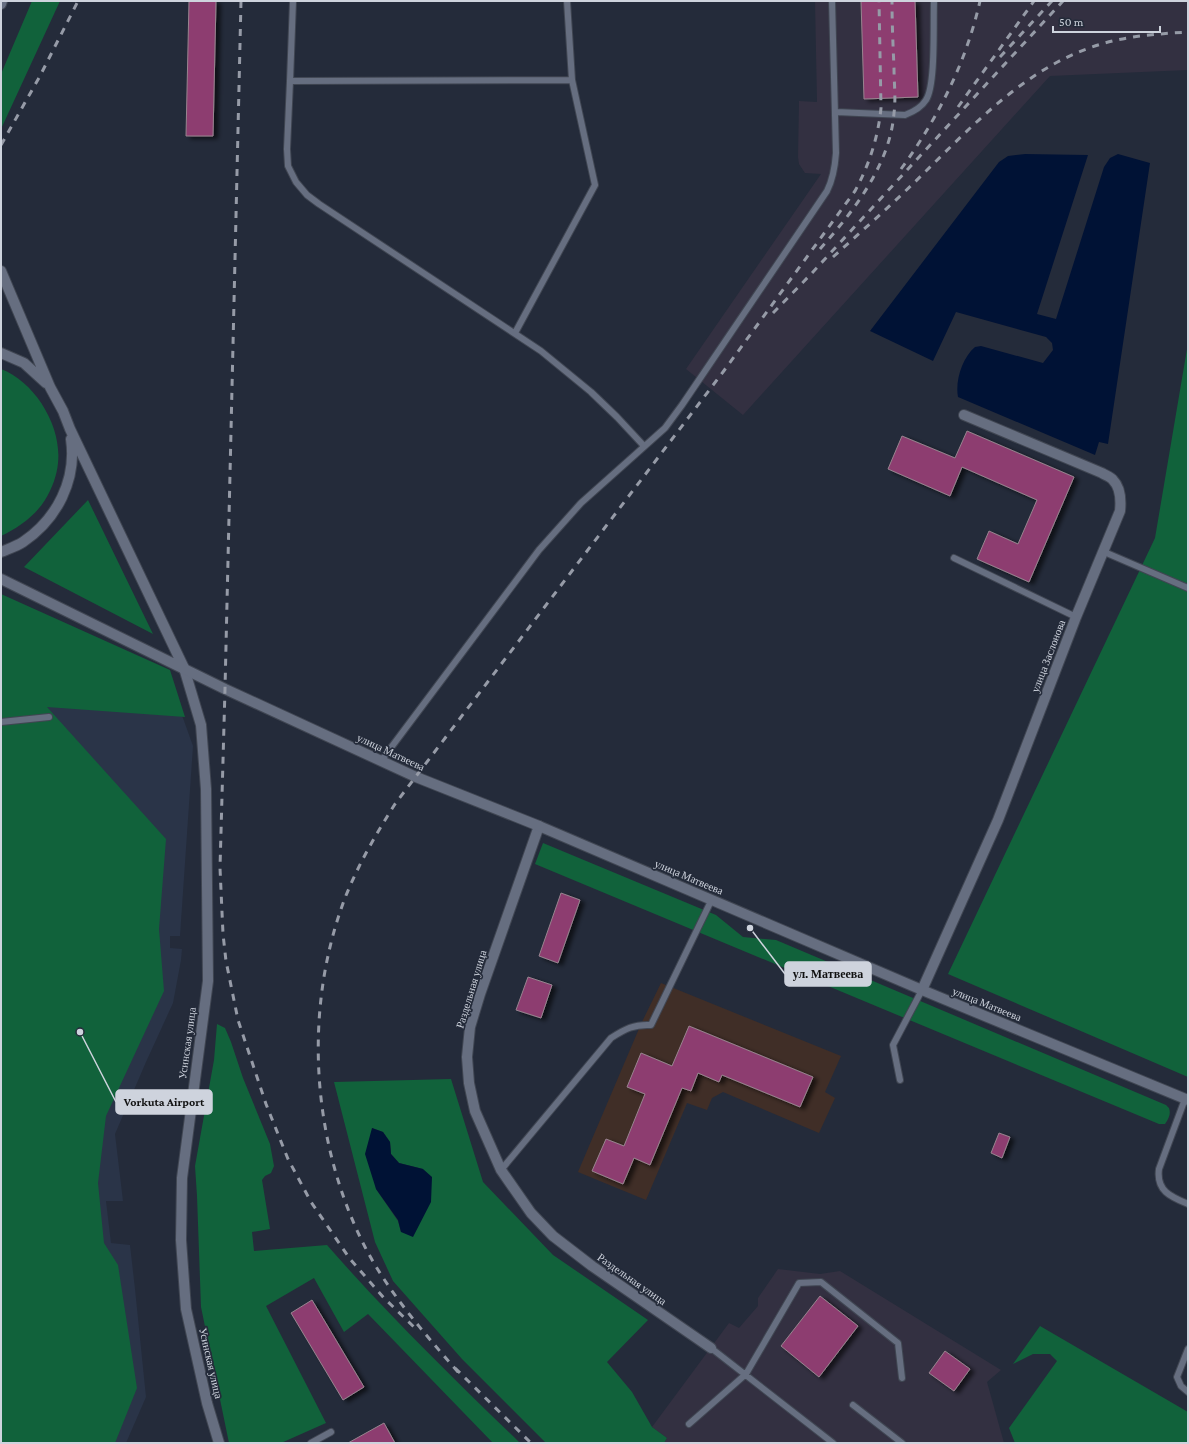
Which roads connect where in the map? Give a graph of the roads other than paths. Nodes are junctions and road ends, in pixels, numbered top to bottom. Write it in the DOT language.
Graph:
graph roads {
  1 [pos="293,1"];
  2 [pos="567,1"];
  3 [pos="832,1"];
  4 [pos="934,1"];
  5 [pos="572,80"];
  6 [pos="290,81"];
  7 [pos="836,112"];
  8 [pos="1,271"];
  9 [pos="515,333"];
  10 [pos="1,353"];
  11 [pos="50,387"];
  12 [pos="964,415"];
  13 [pos="70,429"];
  14 [pos="644,446"];
  15 [pos="1102,551"];
  16 [pos="1,552"];
  17 [pos="954,558"];
  18 [pos="1,578"];
  19 [pos="1188,588"];
  20 [pos="1076,616"];
  21 [pos="184,668"];
  22 [pos="49,717"];
  23 [pos="1,722"];
  24 [pos="381,761"];
  25 [pos="539,826"];
  26 [pos="712,899"];
  27 [pos="922,990"];
  28 [pos="900,1080"];
  29 [pos="1187,1099"];
  30 [pos="501,1170"];
  31 [pos="1188,1204"];
  32 [pos="711,1348"];
  33 [pos="1188,1349"];
  34 [pos="746,1374"];
  35 [pos="902,1378"];
  36 [pos="1188,1392"];
  37 [pos="853,1405"];
  38 [pos="688,1424"];
  39 [pos="331,1432"];
  40 [pos="219,1443"];
  41 [pos="311,1443"];
  42 [pos="833,1443"];
  43 [pos="902,1443"];
  1 -- 6 [label="lane"];
  2 -- 5 [label="lane"];
  3 -- 7 [label="lane"];
  4 -- 7 [label="lane"];
  5 -- 6 [label="lane"];
  5 -- 9 [label="lane"];
  6 -- 9 [label="lane"];
  7 -- 14 [label="lane"];
  8 -- 11 [label="street"];
  9 -- 14 [label="lane"];
  10 -- 11 [label="street"];
  11 -- 13 [label="street"];
  12 -- 15 [label="street, улица Заслонова"];
  13 -- 16 [label="street"];
  13 -- 21 [label="street, Усинская улица"];
  14 -- 24 [label="lane"];
  15 -- 19 [label="lane"];
  15 -- 20 [label="street, улица Заслонова"];
  17 -- 20 [label="lane"];
  18 -- 21 [label="street, улица Матвеева"];
  20 -- 27 [label="street, улица Заслонова"];
  21 -- 24 [label="street, улица Матвеева"];
  21 -- 40 [label="street, Усинская улица"];
  22 -- 23 [label="lane"];
  24 -- 25 [label="street, улица Матвеева"];
  25 -- 26 [label="street, улица Матвеева"];
  25 -- 30 [label="street, Раздельная улица"];
  26 -- 27 [label="street, улица Матвеева"];
  26 -- 30 [label="lane"];
  27 -- 28 [label="lane"];
  27 -- 29 [label="street, улица Матвеева"];
  29 -- 31 [label="lane"];
  30 -- 32 [label="street, Раздельная улица"];
  32 -- 34 [label="lane"];
  33 -- 36 [label="lane"];
  34 -- 35 [label="lane"];
  34 -- 38 [label="lane"];
  34 -- 42 [label="lane"];
  37 -- 43 [label="lane"];
  39 -- 41 [label="lane"];
}
